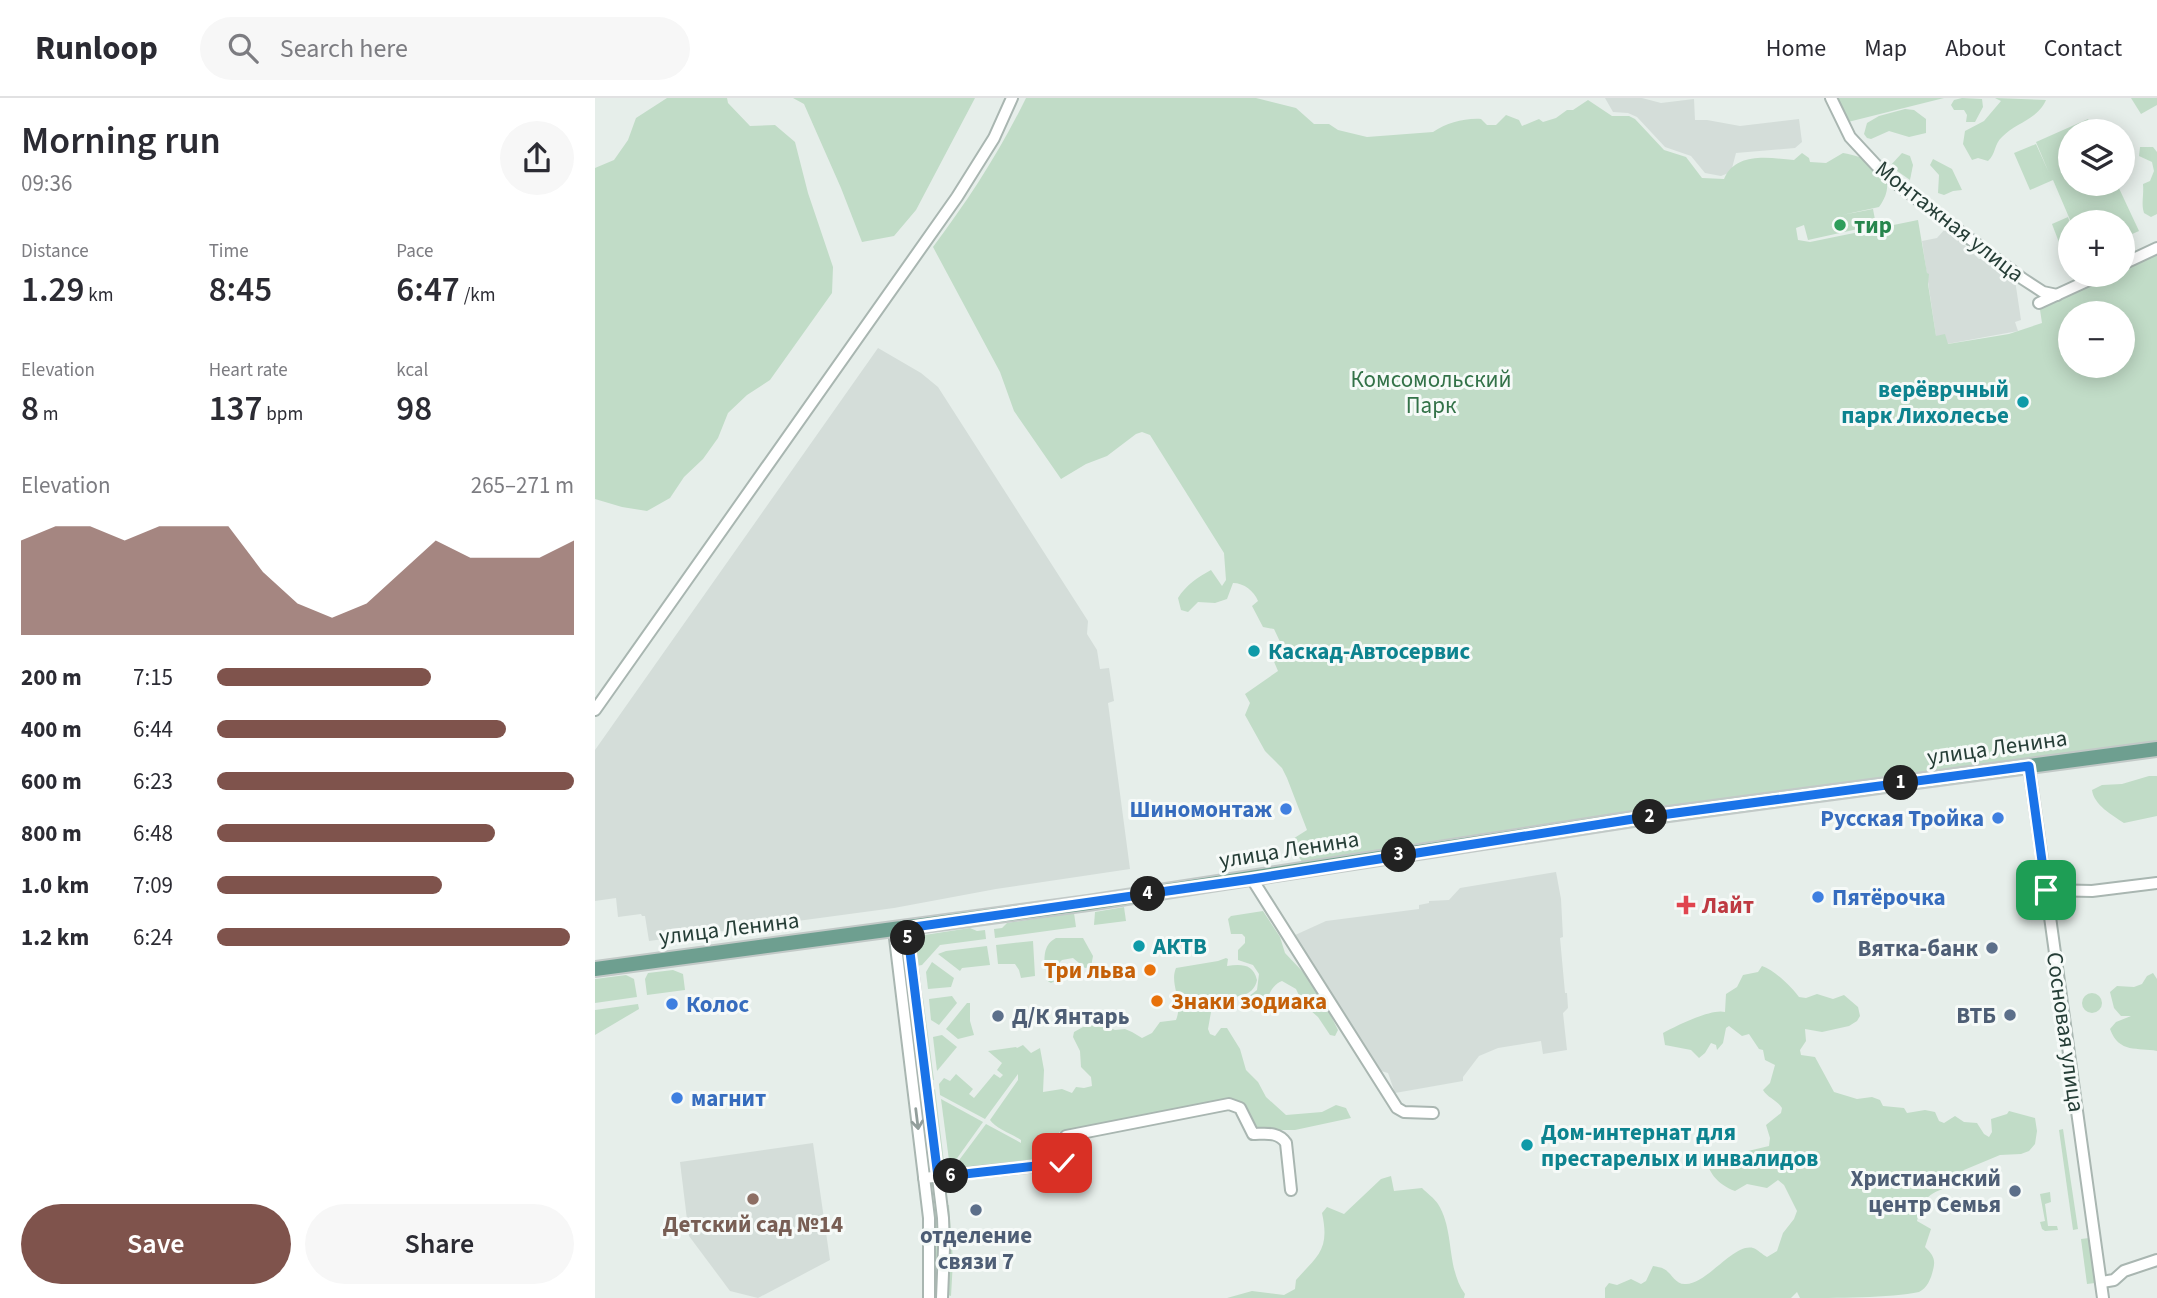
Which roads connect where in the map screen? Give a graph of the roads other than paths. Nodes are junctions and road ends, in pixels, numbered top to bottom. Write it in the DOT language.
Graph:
graph roads {
  1 [pos="1012,98"];
  2 [pos="1831,98"];
  3 [pos="2157,248"];
  4 [pos="2135,258"];
  5 [pos="2074,287"];
  6 [pos="2057,295"];
  7 [pos="2039,303"];
  8 [pos="595,710"];
  9 [pos="2157,749"];
  10 [pos="2029,766"];
  11 [pos="1252,879"];
  12 [pos="2157,883"];
  13 [pos="2046,890"];
  14 [pos="900,929"];
  15 [pos="595,969"];
  16 [pos="1433,1113"];
  17 [pos="938,1177"];
  18 [pos="924,1178"];
  19 [pos="1291,1190"];
  20 [pos="2157,1260"];
  21 [pos="2102,1282"];
  22 [pos="929,1298"];
  23 [pos="943,1298"];
  24 [pos="2103,1298"];
  1 -- 8 [label="street"];
  2 -- 6 [label="street, Монтажная улица"];
  3 -- 4 [label="street"];
  5 -- 6 [label="street"];
  6 -- 7 [label="street"];
  9 -- 10 [label="main road, улица Ленина"];
  10 -- 11 [label="main road, улица Ленина"];
  10 -- 13 [label="street, Сосновая улица"];
  11 -- 14 [label="main road, улица Ленина"];
  11 -- 16 [label="street"];
  12 -- 13 [label="street"];
  13 -- 21 [label="street, Сосновая улица"];
  14 -- 15 [label="main road, улица Ленина"];
  14 -- 17 [label="street"];
  14 -- 18 [label="street, one-way"];
  17 -- 18 [label="street"];
  17 -- 19 [label="street"];
  17 -- 23 [label="street"];
  18 -- 22 [label="street"];
  20 -- 21 [label="street"];
  21 -- 24 [label="street, Сосновая улица"];
}
